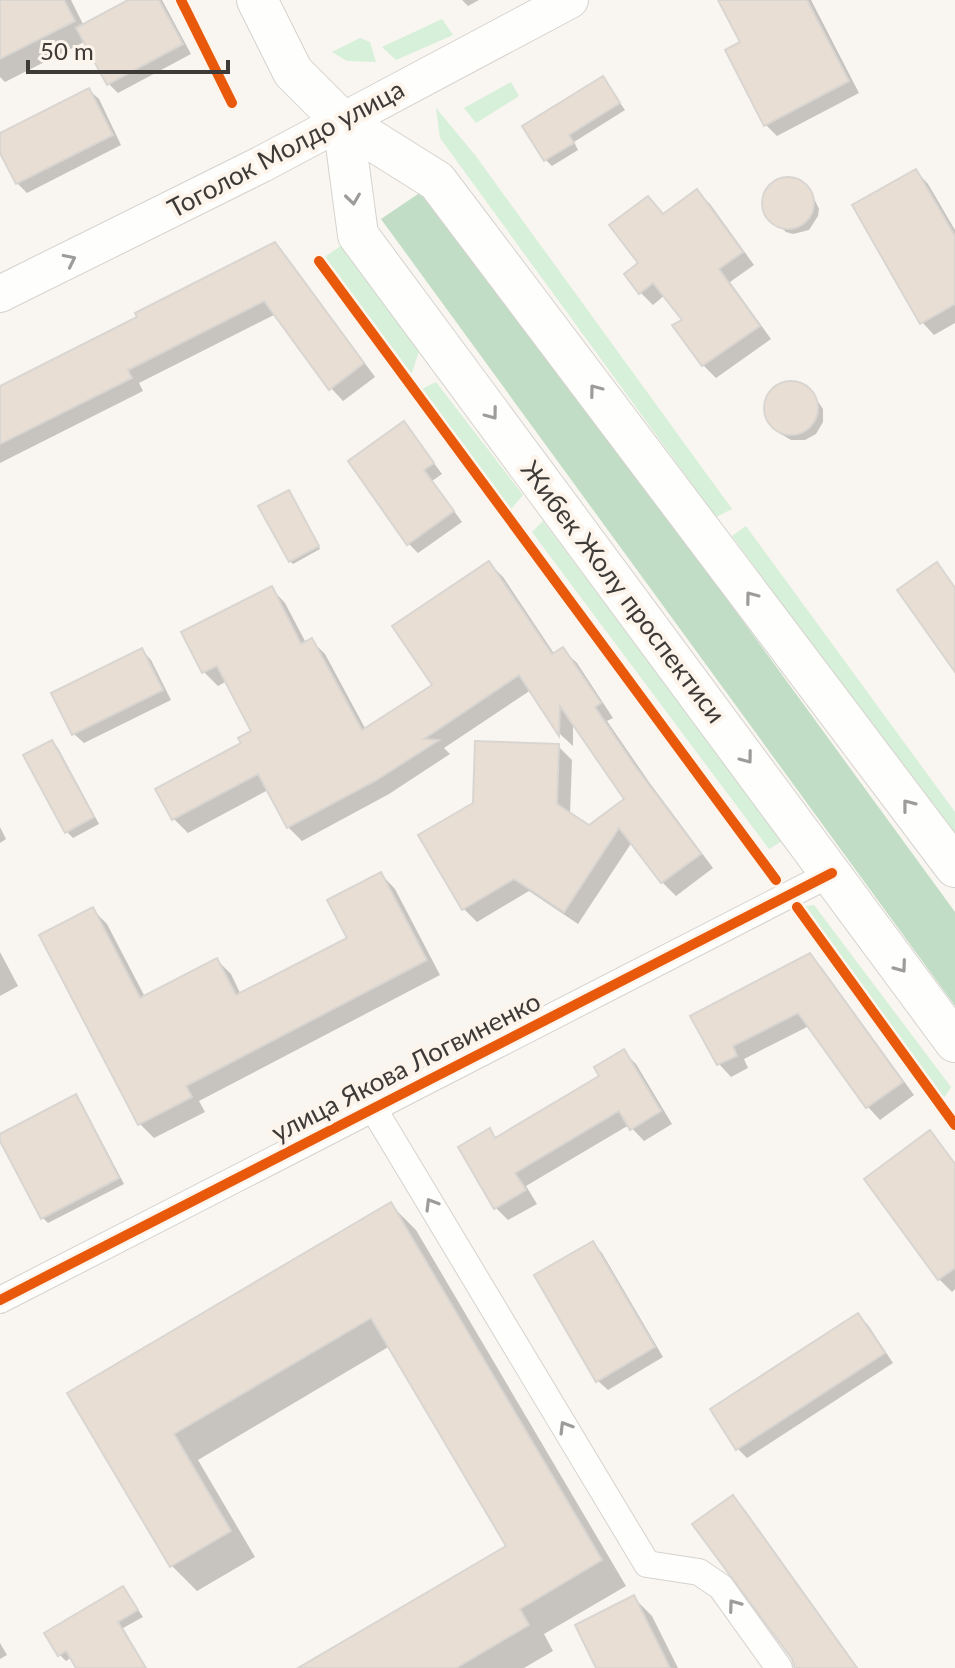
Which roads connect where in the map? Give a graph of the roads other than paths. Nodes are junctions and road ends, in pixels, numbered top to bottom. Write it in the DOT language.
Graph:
graph roads {
  1 [pos="257,0"];
  2 [pos="570,0"];
  3 [pos="343,122"];
  4 [pos="0,294"];
  5 [pos="952,857"];
  6 [pos="832,873"];
  7 [pos="955,1042"];
  8 [pos="373,1108"];
  9 [pos="0,1300"];
  10 [pos="779,1668"];
  1 -- 3 [label="main road"];
  2 -- 3 [label="main road, Тоголок Молдо улица"];
  4 -- 3 [label="main road, Тоголок Молдо улица, one-way"];
  5 -- 3 [label="main road, one-way"];
  3 -- 6 [label="main road, Жибек Жолу проспектиси, one-way"];
  6 -- 7 [label="main road, Жибек Жолу проспектиси, one-way"];
  6 -- 8 [label="street, улица Якова Логвиненко"];
  8 -- 9 [label="street, улица Якова Логвиненко"];
  10 -- 8 [label="street, one-way"];
}
